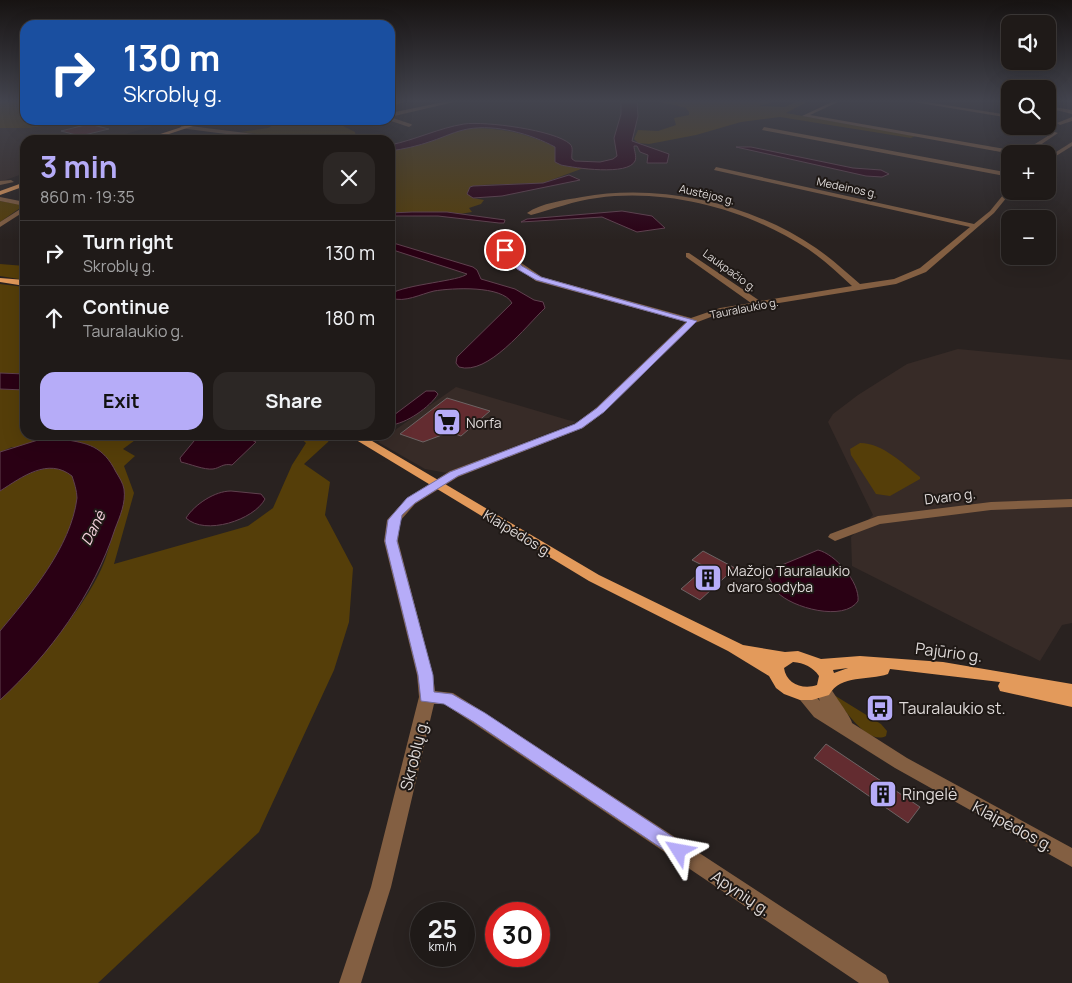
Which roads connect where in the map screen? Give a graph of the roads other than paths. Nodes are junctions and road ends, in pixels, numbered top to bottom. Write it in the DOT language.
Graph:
graph roads {
  1 [pos="865,148"];
  2 [pos="988,148"];
  3 [pos="1001,150"];
  4 [pos="716,169"];
  5 [pos="1001,173"];
  6 [pos="20,179"];
  7 [pos="11,182"];
  8 [pos="0,184"];
  9 [pos="20,186"];
  10 [pos="0,193"];
  11 [pos="0,199"];
  12 [pos="1002,200"];
  13 [pos="20,203"];
  14 [pos="20,211"];
  15 [pos="531,213"];
  16 [pos="0,225"];
  17 [pos="975,226"];
  18 [pos="504,242"];
  19 [pos="688,255"];
  20 [pos="0,280"];
  21 [pos="20,282"];
  22 [pos="858,287"];
  23 [pos="758,304"];
  24 [pos="692,321"];
  25 [pos="362,440"];
  26 [pos="436,484"];
  27 [pos="1072,503"];
  28 [pos="835,537"];
  29 [pos="685,624"];
  30 [pos="734,647"];
  31 [pos="785,658"];
  32 [pos="819,664"];
  33 [pos="775,672"];
  34 [pos="825,686"];
  35 [pos="1072,690"];
  36 [pos="804,695"];
  37 [pos="427,697"];
  38 [pos="1072,700"];
  39 [pos="852,730"];
  40 [pos="1072,858"];
  41 [pos="350,983"];
  42 [pos="878,983"];
  1 -- 5 [label="street"];
  2 -- 3 [label="street"];
  4 -- 17 [label="street, Medeinos g."];
  6 -- 7 [label="main road"];
  7 -- 8 [label="street"];
  9 -- 10 [label="main road"];
  11 -- 13 [label="street"];
  12 -- 17 [label="street, Tauralaukio g."];
  14 -- 16 [label="street"];
  15 -- 22 [label="street, Austėjos g."];
  17 -- 22 [label="street, Tauralaukio g."];
  18 -- 24 [label="street"];
  19 -- 23 [label="street, Laukpačio g."];
  20 -- 21 [label="main road"];
  22 -- 23 [label="street, Tauralaukio g."];
  23 -- 24 [label="street, Tauralaukio g."];
  24 -- 26 [label="street, Tauralaukio g."];
  25 -- 26 [label="main road, Klaipėdos g."];
  26 -- 29 [label="main road, Klaipėdos g."];
  26 -- 37 [label="street, Skroblų g."];
  27 -- 28 [label="street, Dvaro g."];
  29 -- 30 [label="main road, Pajūrio g."];
  30 -- 31 [label="main road, Pajūrio g."];
  30 -- 33 [label="main road, Pajūrio g."];
  31 -- 32 [label="main road, Pajūrio g."];
  31 -- 33 [label="main road"];
  32 -- 34 [label="main road"];
  32 -- 35 [label="main road, Pajūrio g."];
  33 -- 36 [label="main road, Pajūrio g."];
  34 -- 36 [label="main road, Pajūrio g."];
  34 -- 38 [label="main road, Pajūrio g."];
  34 -- 39 [label="street, Klaipėdos g."];
  36 -- 39 [label="street, Klaipėdos g."];
  37 -- 41 [label="street, Skroblų g."];
  37 -- 42 [label="street, Apynių g."];
  39 -- 40 [label="street, Klaipėdos g."];
}
